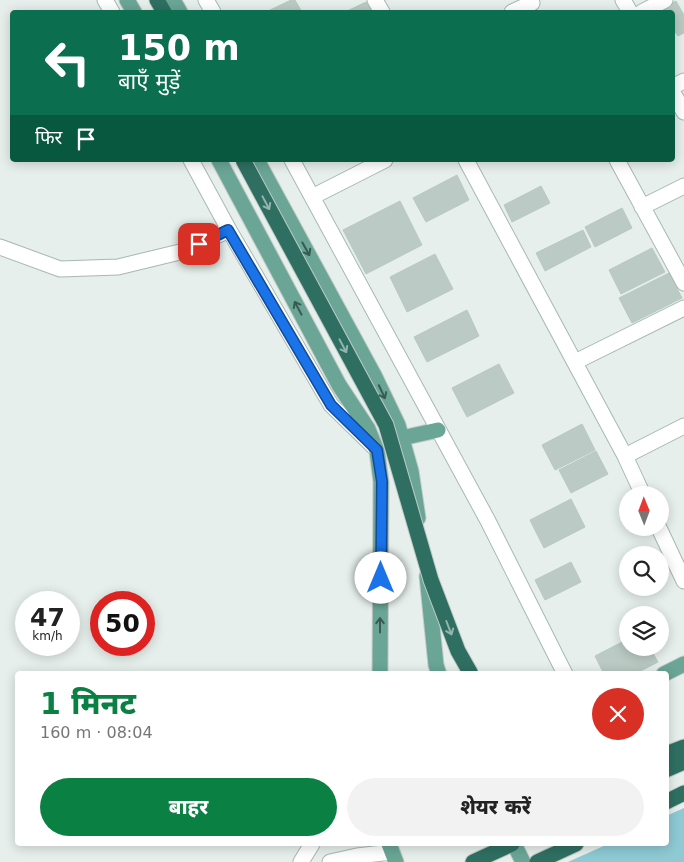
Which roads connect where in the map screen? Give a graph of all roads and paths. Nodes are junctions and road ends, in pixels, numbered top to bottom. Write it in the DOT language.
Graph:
graph roads {
  1 [pos="665,0"];
  2 [pos="533,5"];
  3 [pos="518,10"];
  4 [pos="646,10"];
  5 [pos="675,96"];
  6 [pos="684,112"];
  7 [pos="192,162"];
  8 [pos="220,162"];
  9 [pos="244,162"];
  10 [pos="258,162"];
  11 [pos="293,162"];
  12 [pos="381,162"];
  13 [pos="467,162"];
  14 [pos="618,162"];
  15 [pos="684,186"];
  16 [pos="312,197"];
  17 [pos="642,207"];
  18 [pos="228,230"];
  19 [pos="0,247"];
  20 [pos="684,283"];
  21 [pos="684,308"];
  22 [pos="575,362"];
  23 [pos="684,426"];
  24 [pos="438,430"];
  25 [pos="402,438"];
  26 [pos="377,450"];
  27 [pos="625,456"];
  28 [pos="411,471"];
  29 [pos="382,482"];
  30 [pos="639,486"];
  31 [pos="663,536"];
  32 [pos="684,581"];
  33 [pos="684,664"];
  34 [pos="684,670"];
  35 [pos="380,671"];
  36 [pos="438,671"];
  37 [pos="469,671"];
  38 [pos="563,671"];
  39 [pos="669,672"];
  40 [pos="669,680"];
  41 [pos="684,747"];
  42 [pos="669,753"];
  43 [pos="684,762"];
  44 [pos="669,769"];
  45 [pos="684,793"];
  46 [pos="669,800"];
  47 [pos="311,846"];
  48 [pos="509,846"];
  49 [pos="514,846"];
  50 [pos="572,846"];
  51 [pos="392,853"];
  52 [pos="301,862"];
  53 [pos="330,862"];
  54 [pos="473,862"];
  55 [pos="524,862"];
  56 [pos="537,862"];
  1 -- 4 [label="street"];
  2 -- 3 [label="street"];
  5 -- 6 [label="street"];
  7 -- 18 [label="street"];
  26 -- 8 [label="main road, one-way"];
  9 -- 37 [label="highway, one-way, bridge"];
  10 -- 25 [label="main road, one-way"];
  11 -- 16 [label="street"];
  12 -- 16 [label="street"];
  13 -- 22 [label="street"];
  14 -- 17 [label="street"];
  15 -- 17 [label="street"];
  16 -- 24 [label="street"];
  17 -- 20 [label="street"];
  18 -- 19 [label="street"];
  18 -- 26 [label="street"];
  21 -- 22 [label="street"];
  22 -- 27 [label="street"];
  23 -- 27 [label="street"];
  24 -- 25 [label="main road"];
  24 -- 38 [label="street"];
  25 -- 28 [label="main road"];
  26 -- 29 [label="main road"];
  27 -- 30 [label="street"];
  28 -- 29 [label="main road"];
  28 -- 36 [label="main road"];
  35 -- 29 [label="main road, one-way"];
  31 -- 32 [label="street"];
  33 -- 39 [label="main road"];
  34 -- 40 [label="main road"];
  41 -- 42 [label="highway"];
  43 -- 44 [label="highway"];
  45 -- 46 [label="highway"];
  47 -- 52 [label="street"];
  48 -- 54 [label="highway"];
  49 -- 55 [label="main road"];
  50 -- 56 [label="highway"];
  51 -- 53 [label="street"];
}
